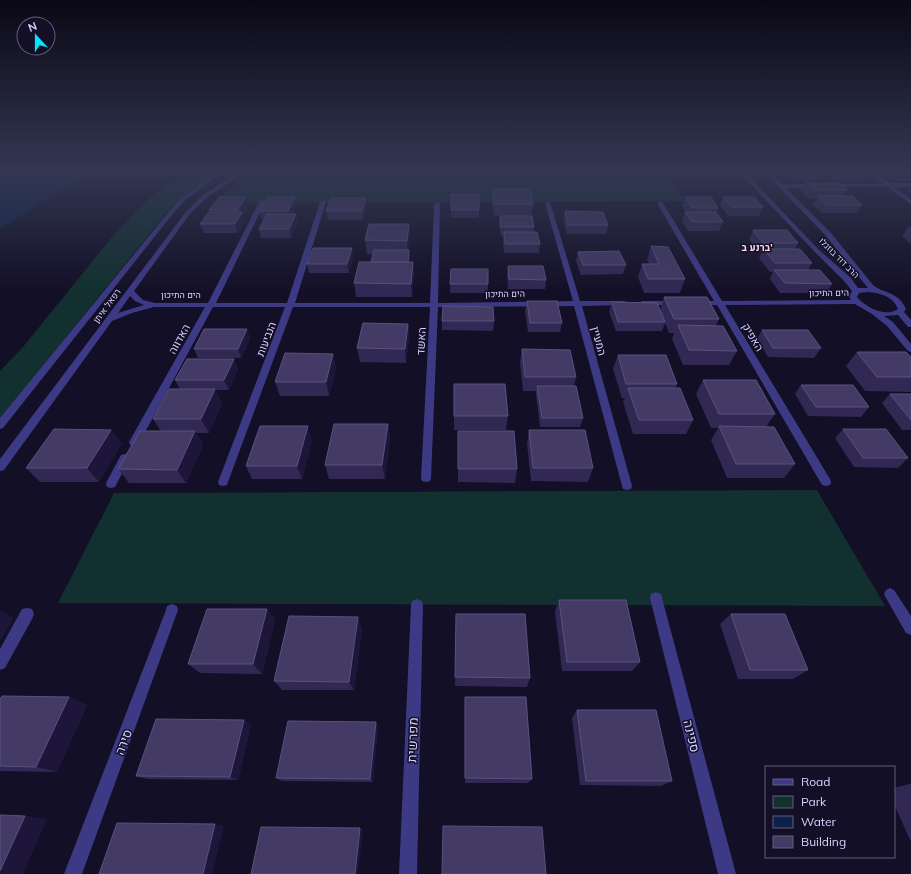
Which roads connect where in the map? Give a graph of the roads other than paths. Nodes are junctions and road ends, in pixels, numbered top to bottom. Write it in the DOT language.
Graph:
graph roads {
  1 [pos="172,211"];
  2 [pos="190,211"];
  3 [pos="258,211"];
  4 [pos="320,211"];
  5 [pos="436,211"];
  6 [pos="550,211"];
  7 [pos="665,211"];
  8 [pos="779,211"];
  9 [pos="805,211"];
  10 [pos="131,291"];
  11 [pos="856,291"];
  12 [pos="876,291"];
  13 [pos="856,302"];
  14 [pos="577,303"];
  15 [pos="211,304"];
  16 [pos="720,304"];
  17 [pos="155,305"];
  18 [pos="290,305"];
  19 [pos="434,305"];
  20 [pos="872,312"];
  21 [pos="900,312"];
  22 [pos="110,320"];
  23 [pos="911,325"];
  24 [pos="911,349"];
  25 [pos="0,425"];
  26 [pos="0,467"];
  27 [pos="426,478"];
  28 [pos="223,482"];
  29 [pos="826,482"];
  30 [pos="110,484"];
  31 [pos="627,486"];
  32 [pos="890,594"];
  33 [pos="656,598"];
  34 [pos="417,605"];
  35 [pos="172,610"];
  36 [pos="27,614"];
  37 [pos="911,628"];
  38 [pos="0,663"];
  39 [pos="73,874"];
  40 [pos="408,874"];
  41 [pos="728,874"];
  1 -- 25 [label="street, רפאל איתן"];
  2 -- 10 [label="street, רפאל איתן"];
  3 -- 15 [label="street, האדווה"];
  4 -- 18 [label="street, הנביעות"];
  5 -- 19 [label="street, האשד"];
  6 -- 14 [label="street, המעיין"];
  7 -- 16 [label="street, האפיק"];
  8 -- 11 [label="street, הרב דוד בוזגלו"];
  9 -- 12 [label="street, הרב דוד בוזגלו"];
  10 -- 17 [label="street, הים התיכון"];
  10 -- 22 [label="street, רפאל איתן"];
  11 -- 12 [label="street"];
  11 -- 13 [label="street"];
  12 -- 21 [label="street"];
  13 -- 16 [label="street, הים התיכון"];
  13 -- 20 [label="street"];
  14 -- 16 [label="street, הים התיכון"];
  14 -- 19 [label="street, הים התיכון"];
  14 -- 31 [label="street, המעיין"];
  15 -- 17 [label="street, הים התיכון"];
  15 -- 18 [label="street, הים התיכון"];
  15 -- 30 [label="street, האדווה"];
  16 -- 29 [label="street, האפיק"];
  17 -- 22 [label="street, הים התיכון"];
  18 -- 19 [label="street, הים התיכון"];
  18 -- 28 [label="street, הנביעות"];
  19 -- 27 [label="street, האשד"];
  20 -- 21 [label="street"];
  20 -- 24 [label="street"];
  21 -- 23 [label="street"];
  22 -- 26 [label="street, רפאל איתן"];
  32 -- 37 [label="street"];
  33 -- 41 [label="street, ספינה"];
  34 -- 40 [label="street, מפרשית"];
  35 -- 39 [label="street, סירה"];
  36 -- 38 [label="street"];
}
